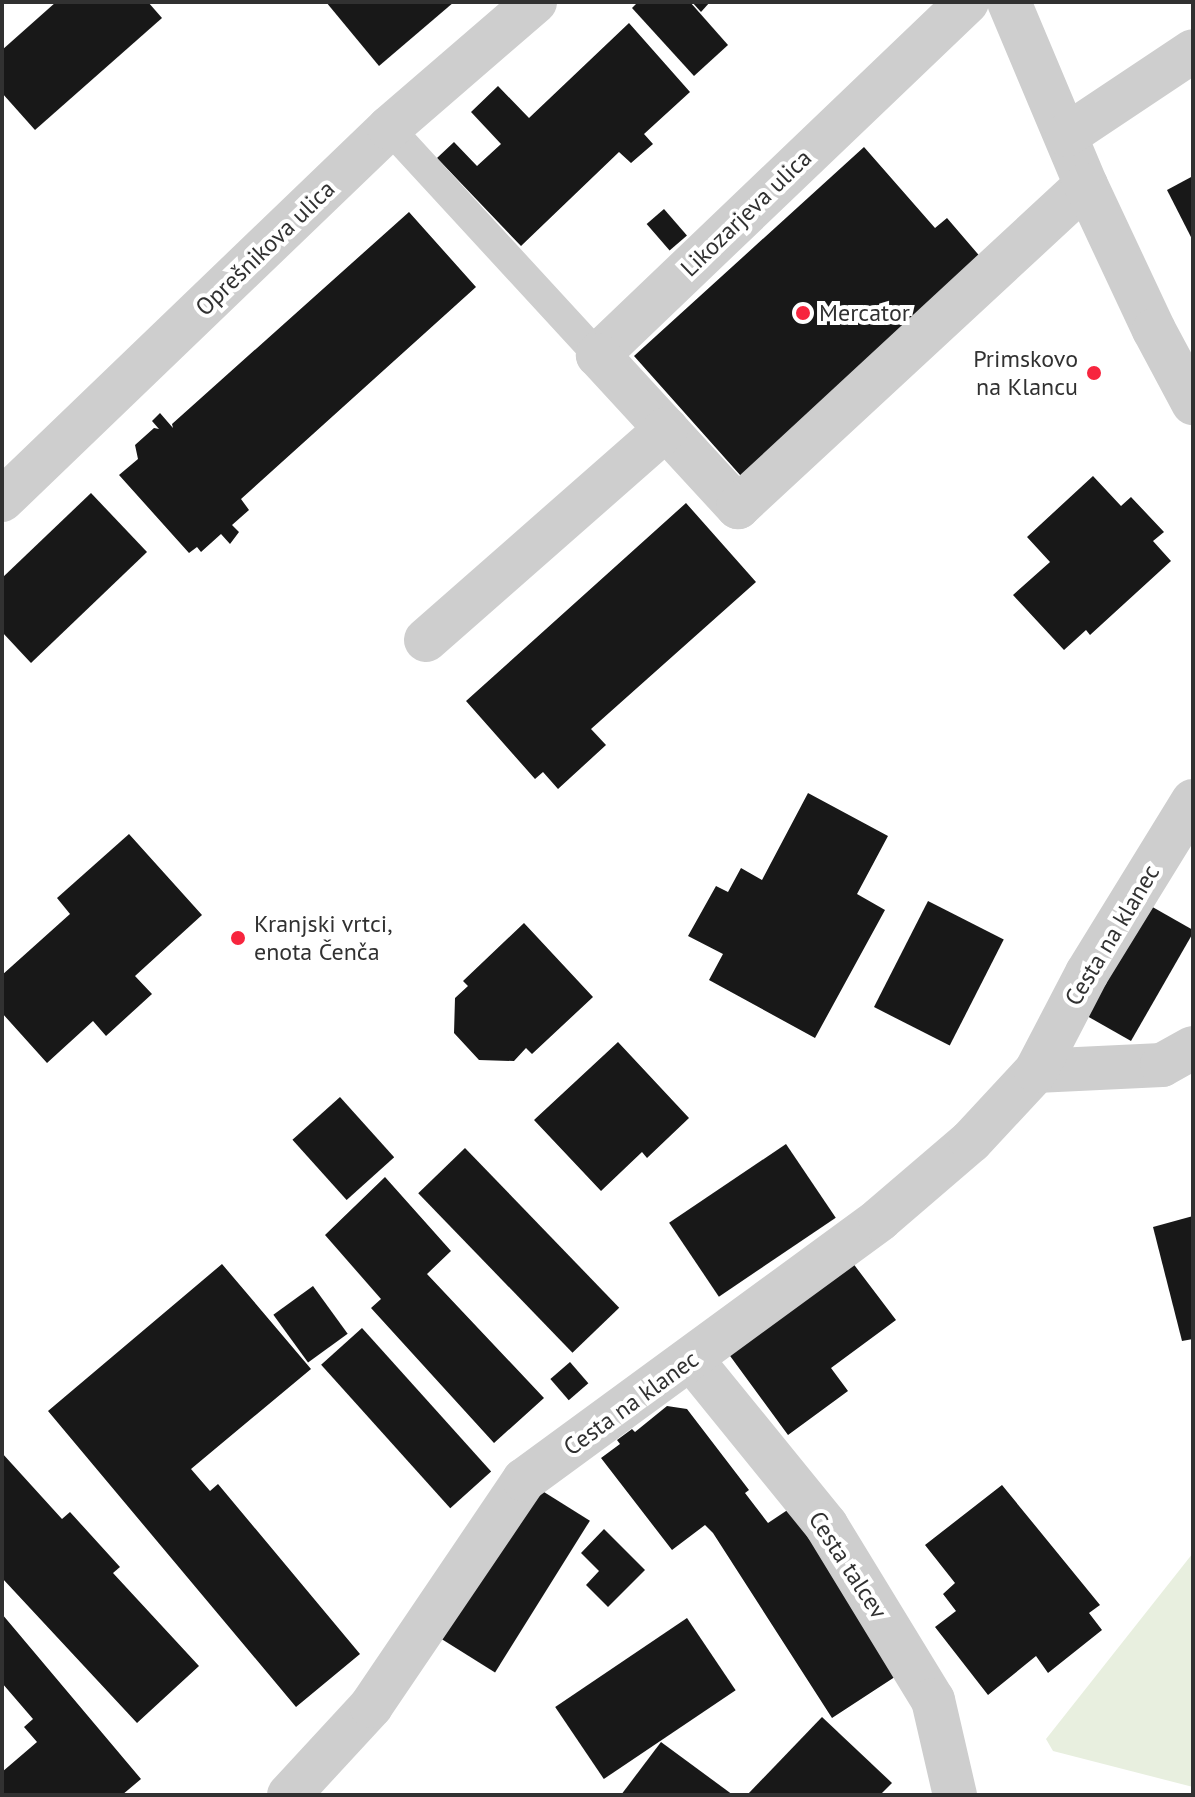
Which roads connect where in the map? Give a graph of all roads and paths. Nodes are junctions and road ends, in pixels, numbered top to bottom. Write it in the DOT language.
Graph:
graph roads {
  1 [pos="535,2"];
  2 [pos="967,2"];
  3 [pos="1009,2"];
  4 [pos="1193,51"];
  5 [pos="389,128"];
  6 [pos="1067,135"];
  7 [pos="1086,185"];
  8 [pos="598,355"];
  9 [pos="1193,403"];
  10 [pos="666,429"];
  11 [pos="2,500"];
  12 [pos="426,640"];
  13 [pos="1193,801"];
  14 [pos="1193,1048"];
  15 [pos="1036,1071"];
  16 [pos="692,1360"];
  17 [pos="289,1795"];
  18 [pos="955,1795"];
  1 -- 5 [label="street, Oprešnikova ulica"];
  2 -- 8 [label="street, Likozarjeva ulica"];
  3 -- 6 [label="street"];
  4 -- 6 [label="street"];
  5 -- 8 [label="lane"];
  5 -- 11 [label="street, Oprešnikova ulica"];
  6 -- 7 [label="street"];
  7 -- 9 [label="street"];
  7 -- 10 [label="street"];
  8 -- 10 [label="street"];
  10 -- 12 [label="street"];
  13 -- 15 [label="street, Cesta na klanec"];
  14 -- 15 [label="street"];
  15 -- 16 [label="street, Cesta na klanec"];
  16 -- 17 [label="street, Cesta na klanec"];
  16 -- 18 [label="street, Cesta talcev"];
}
